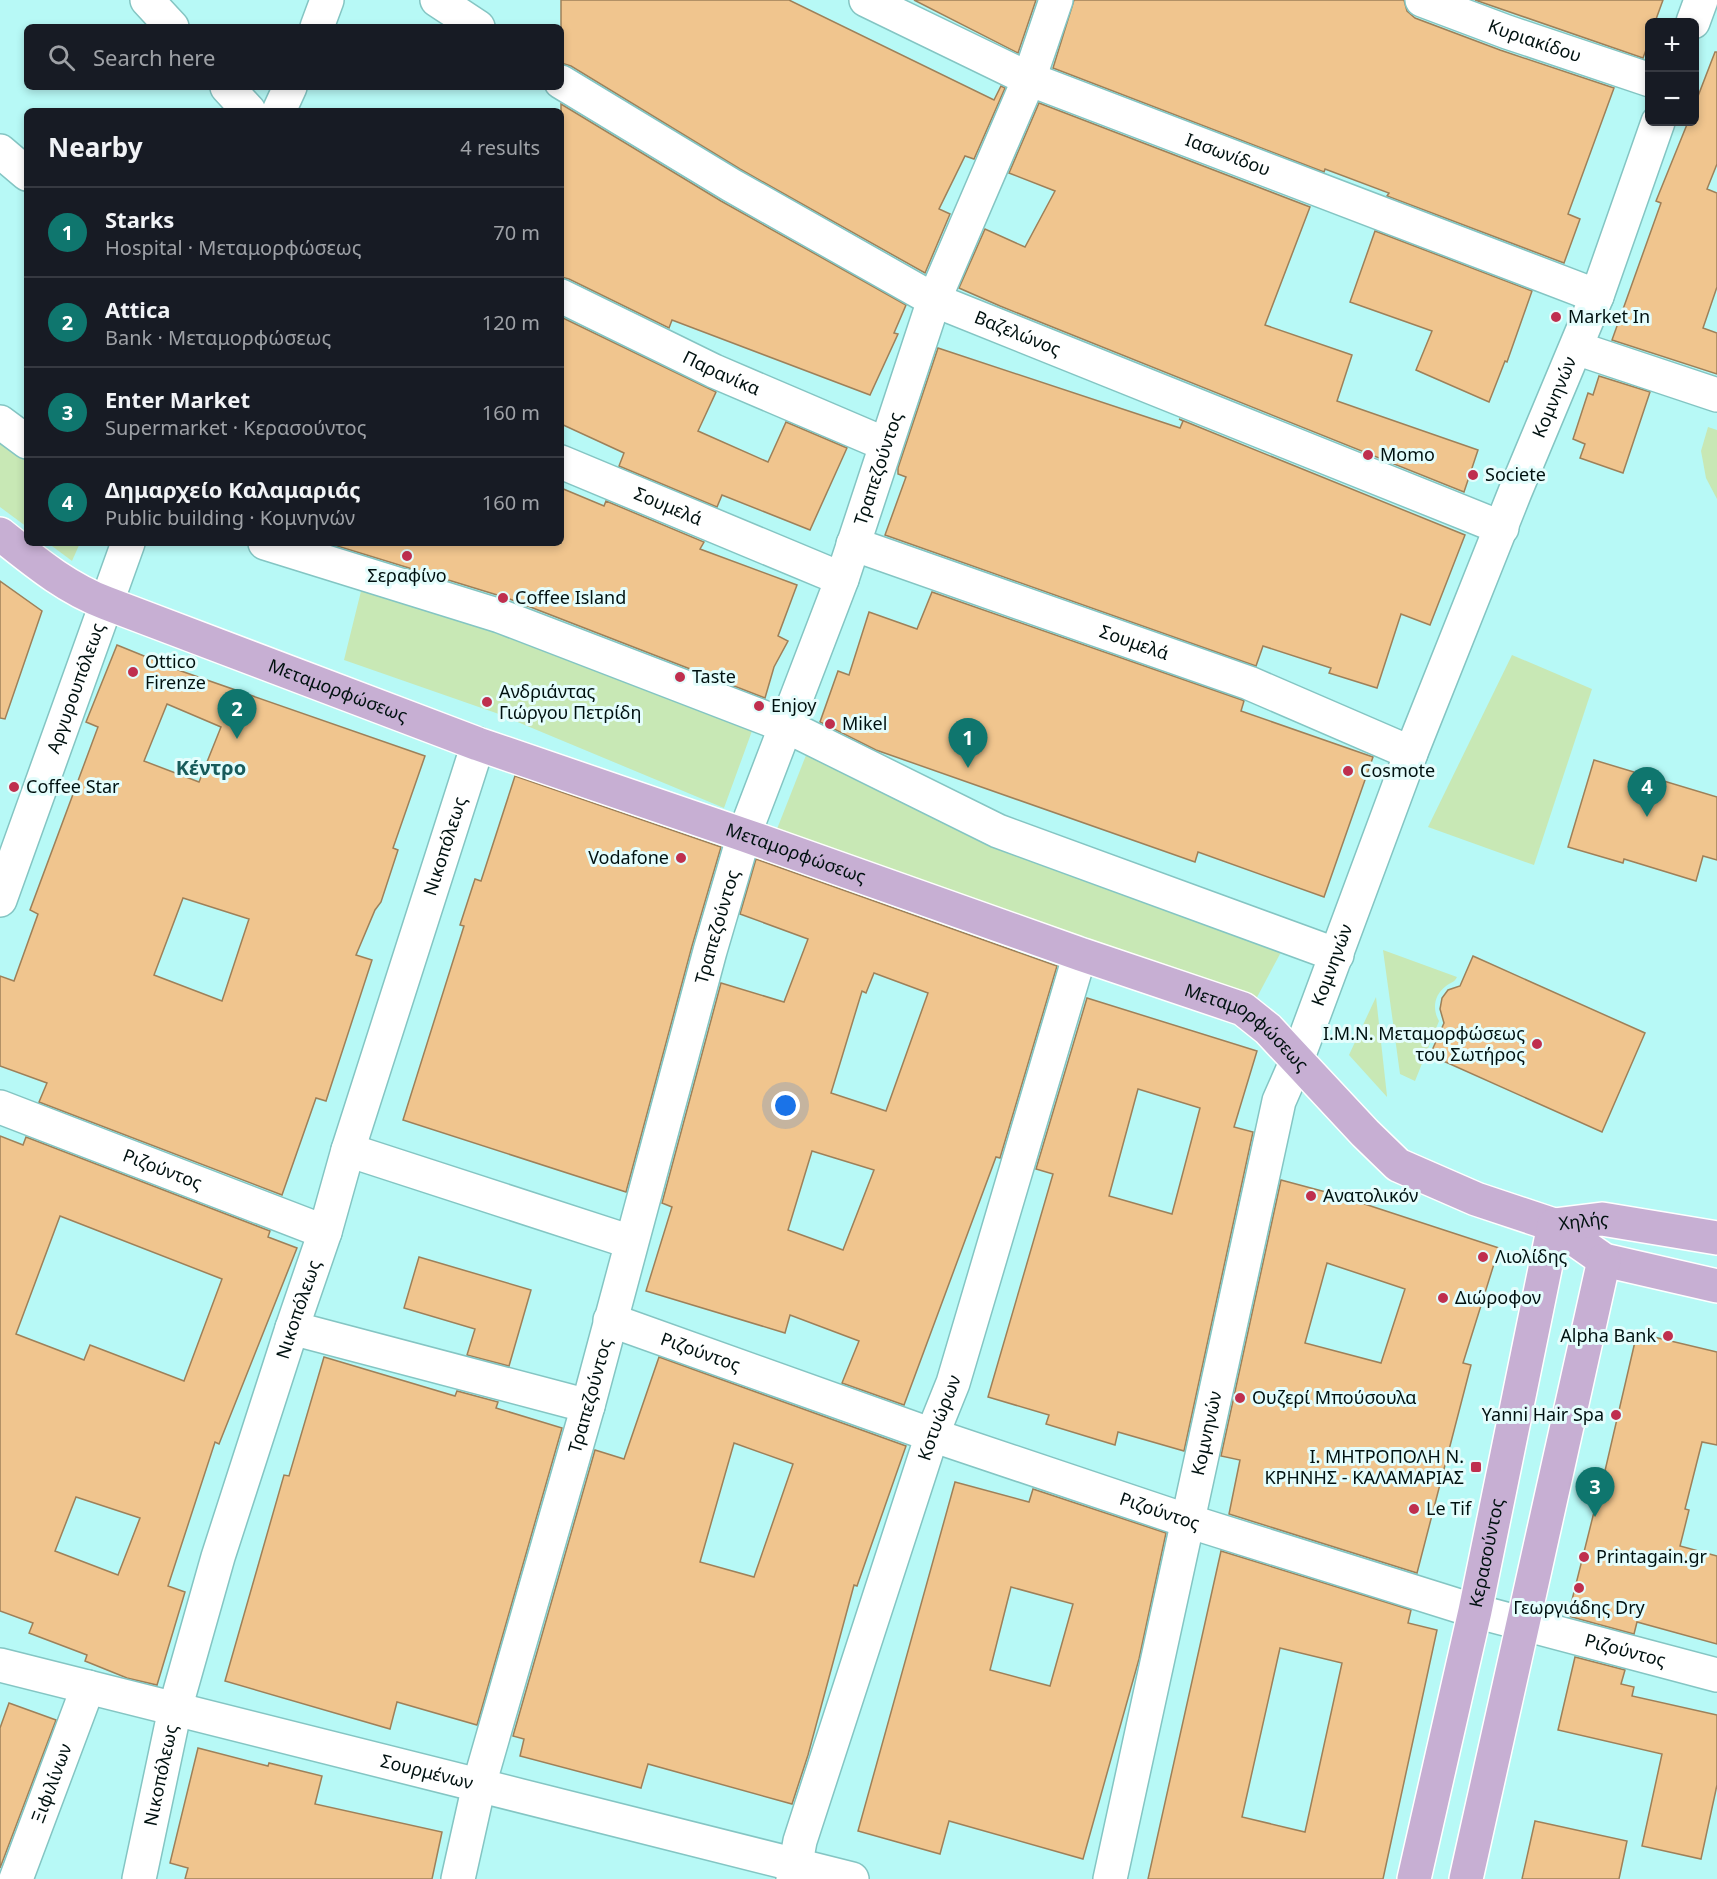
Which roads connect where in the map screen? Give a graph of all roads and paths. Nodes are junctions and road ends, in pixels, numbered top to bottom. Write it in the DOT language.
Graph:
graph roads {
  1 [pos="147,0"];
  2 [pos="327,0"];
  3 [pos="437,0"];
  4 [pos="866,0"];
  5 [pos="1056,0"];
  6 [pos="1422,0"];
  7 [pos="1701,0"];
  8 [pos="1694,18"];
  9 [pos="169,24"];
  10 [pos="318,24"];
  11 [pos="473,24"];
  12 [pos="1645,78"];
  13 [pos="1029,79"];
  14 [pos="564,84"];
  15 [pos="230,90"];
  16 [pos="289,90"];
  17 [pos="246,108"];
  18 [pos="280,108"];
  19 [pos="1657,126"];
  20 [pos="0,151"];
  21 [pos="24,171"];
  22 [pos="1597,296"];
  23 [pos="564,297"];
  24 [pos="934,300"];
  25 [pos="1576,348"];
  26 [pos="1717,395"];
  27 [pos="0,422"];
  28 [pos="24,440"];
  29 [pos="885,444"];
  30 [pos="564,463"];
  31 [pos="1502,528"];
  32 [pos="0,534"];
  33 [pos="854,544"];
  34 [pos="127,546"];
  35 [pos="275,546"];
  36 [pos="842,579"];
  37 [pos="106,603"];
  38 [pos="786,726"];
  39 [pos="478,744"];
  40 [pos="1411,753"];
  41 [pos="744,835"];
  42 [pos="10,837"];
  43 [pos="0,900"];
  44 [pos="1080,954"];
  45 [pos="1336,955"];
  46 [pos="1297,1060"];
  47 [pos="0,1107"];
  48 [pos="348,1150"];
  49 [pos="1554,1226"];
  50 [pos="325,1232"];
  51 [pos="1717,1238"];
  52 [pos="631,1242"];
  53 [pos="1604,1260"];
  54 [pos="1717,1286"];
  55 [pos="610,1320"];
  56 [pos="292,1328"];
  57 [pos="588,1406"];
  58 [pos="932,1435"];
  59 [pos="1188,1521"];
  60 [pos="1475,1611"];
  61 [pos="1524,1624"];
  62 [pos="0,1665"];
  63 [pos="1717,1675"];
  64 [pos="88,1687"];
  65 [pos="175,1709"];
  66 [pos="479,1785"];
  67 [pos="795,1872"];
  68 [pos="16,1879"];
  69 [pos="139,1879"];
  70 [pos="458,1879"];
  71 [pos="852,1879"];
  72 [pos="1110,1879"];
  73 [pos="1414,1879"];
  74 [pos="1466,1879"];
  1 -- 9 [label="street"];
  2 -- 10 [label="street"];
  3 -- 11 [label="street"];
  4 -- 13 [label="street, Ιασωνίδου"];
  5 -- 13 [label="street, Τραπεζούντος"];
  6 -- 12 [label="street, Κυριακίδου"];
  7 -- 8 [label="street"];
  13 -- 22 [label="street, Ιασωνίδου"];
  13 -- 24 [label="street, Τραπεζούντος"];
  14 -- 24 [label="street, Βαζελώνος"];
  15 -- 17 [label="street"];
  16 -- 18 [label="street"];
  19 -- 22 [label="street, Κομνηνών"];
  20 -- 21 [label="street"];
  22 -- 25 [label="street, Κομνηνών"];
  23 -- 29 [label="street, Παρανίκα"];
  24 -- 29 [label="street, Τραπεζούντος"];
  24 -- 31 [label="street, Βαζελώνος"];
  25 -- 26 [label="street"];
  25 -- 31 [label="street, Κομνηνών"];
  27 -- 28 [label="street"];
  29 -- 33 [label="street, Τραπεζούντος"];
  30 -- 36 [label="street, Σουμελά"];
  31 -- 40 [label="street, Κομνηνών"];
  32 -- 37 [label="main road, Μεταμορφώσεως"];
  33 -- 36 [label="street, Τραπεζούντος"];
  33 -- 40 [label="street, Σουμελά"];
  34 -- 37 [label="street, Αργυρουπόλεως"];
  35 -- 38 [label="street"];
  36 -- 38 [label="street, Τραπεζούντος"];
  37 -- 39 [label="main road, Μεταμορφώσεως"];
  37 -- 42 [label="street, Αργυρουπόλεως"];
  38 -- 41 [label="street, Τραπεζούντος"];
  38 -- 45 [label="street"];
  39 -- 41 [label="main road, Μεταμορφώσεως"];
  39 -- 48 [label="street, Νικοπόλεως"];
  40 -- 45 [label="street, Κομνηνών"];
  41 -- 44 [label="main road, Μεταμορφώσεως"];
  41 -- 52 [label="street, Τραπεζούντος"];
  42 -- 43 [label="street, Αργυρουπόλεως"];
  44 -- 46 [label="main road, Μεταμορφώσεως"];
  44 -- 58 [label="street, Κοτυώρων"];
  45 -- 46 [label="street, Κομνηνών"];
  46 -- 49 [label="main road, Μεταμορφώσεως"];
  46 -- 59 [label="street, Κομνηνών"];
  47 -- 50 [label="street, Ριζούντος"];
  48 -- 50 [label="street, Νικοπόλεως"];
  48 -- 52 [label="street"];
  49 -- 51 [label="main road, Χηλής"];
  49 -- 53 [label="main road, Χηλής"];
  49 -- 60 [label="main road, Κερασούντος"];
  50 -- 56 [label="street, Νικοπόλεως"];
  52 -- 55 [label="street, Τραπεζούντος"];
  53 -- 54 [label="main road, Χηλής"];
  53 -- 61 [label="main road"];
  55 -- 57 [label="street, Τραπεζούντος"];
  55 -- 58 [label="street, Ριζούντος"];
  56 -- 57 [label="street"];
  56 -- 65 [label="street, Νικοπόλεως"];
  57 -- 66 [label="street, Τραπεζούντος"];
  58 -- 59 [label="street, Ριζούντος"];
  58 -- 67 [label="street, Κοτυώρων"];
  59 -- 60 [label="street, Ριζούντος"];
  59 -- 72 [label="street, Κομνηνών"];
  60 -- 61 [label="street, Ριζούντος"];
  60 -- 73 [label="main road, Κερασούντος"];
  61 -- 63 [label="street, Ριζούντος"];
  61 -- 74 [label="main road"];
  62 -- 64 [label="street, Σουρμένων"];
  64 -- 65 [label="street, Σουρμένων"];
  64 -- 68 [label="street, Ξιφιλίνων"];
  65 -- 66 [label="street, Σουρμένων"];
  65 -- 69 [label="street, Νικοπόλεως"];
  66 -- 67 [label="street, Σουρμένων"];
  66 -- 70 [label="street, Τραπεζούντος"];
  67 -- 71 [label="street, Σουρμένων"];
}
